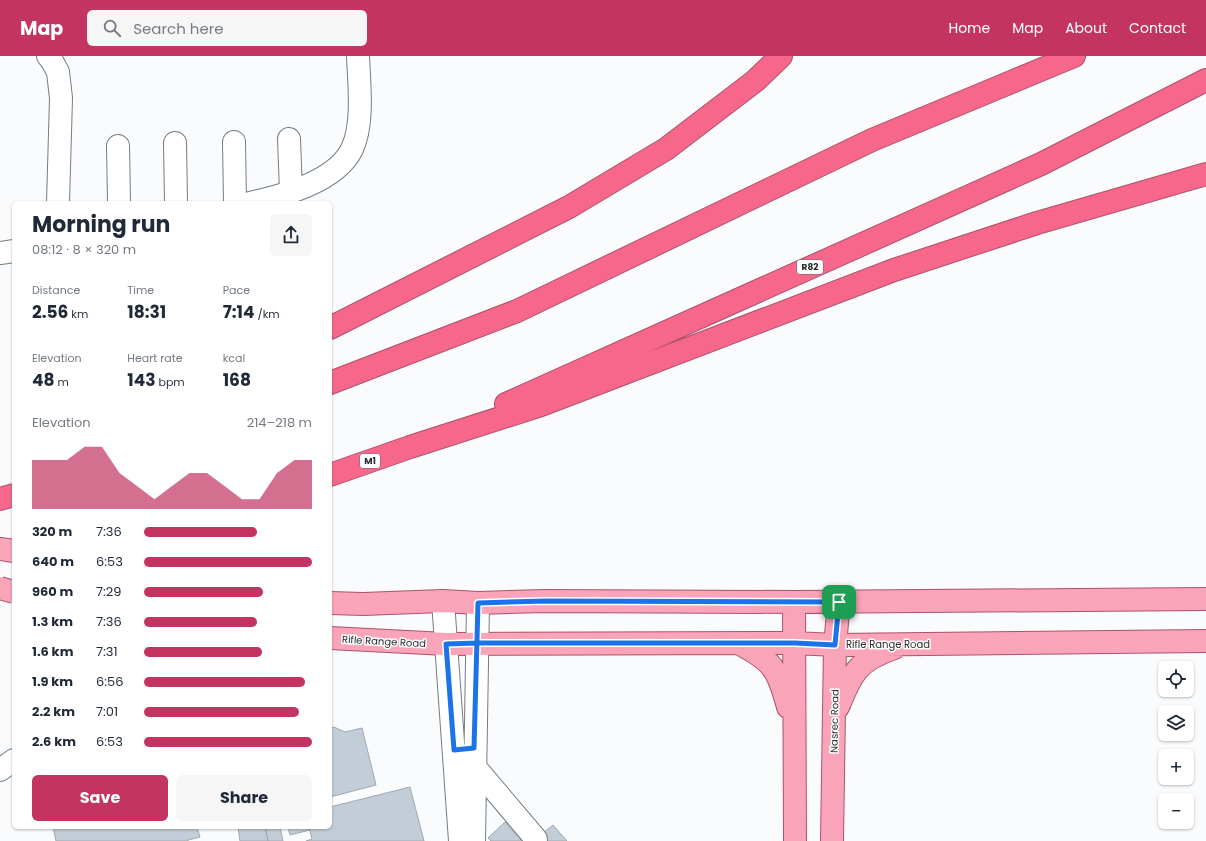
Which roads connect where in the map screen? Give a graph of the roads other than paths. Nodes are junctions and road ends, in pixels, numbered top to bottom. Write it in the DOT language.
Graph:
graph roads {
  1 [pos="48,56"];
  2 [pos="358,56"];
  3 [pos="781,56"];
  4 [pos="1074,56"];
  5 [pos="1206,80"];
  6 [pos="289,139"];
  7 [pos="234,142"];
  8 [pos="175,143"];
  9 [pos="118,146"];
  10 [pos="1206,174"];
  11 [pos="291,192"];
  12 [pos="58,201"];
  13 [pos="119,201"];
  14 [pos="176,201"];
  15 [pos="235,201"];
  16 [pos="257,201"];
  17 [pos="12,251"];
  18 [pos="0,253"];
  19 [pos="332,327"];
  20 [pos="332,382"];
  21 [pos="410,446"];
  22 [pos="332,474"];
  23 [pos="0,549"];
  24 [pos="12,551"];
  25 [pos="0,588"];
  26 [pos="12,590"];
  27 [pos="12,591"];
  28 [pos="0,594"];
  29 [pos="1206,599"];
  30 [pos="443,601"];
  31 [pos="794,602"];
  32 [pos="839,602"];
  33 [pos="332,603"];
  34 [pos="478,603"];
  35 [pos="332,638"];
  36 [pos="1206,642"];
  37 [pos="477,643"];
  38 [pos="795,643"];
  39 [pos="446,644"];
  40 [pos="740,644"];
  41 [pos="905,644"];
  42 [pos="835,645"];
  43 [pos="834,717"];
  44 [pos="795,735"];
  45 [pos="468,755"];
  46 [pos="12,761"];
  47 [pos="0,770"];
  48 [pos="471,840"];
  49 [pos="536,840"];
  50 [pos="795,841"];
  51 [pos="832,841"];
  1 -- 12 [label="lane"];
  2 -- 11 [label="lane"];
  3 -- 19 [label="highway"];
  4 -- 20 [label="highway"];
  5 -- 21 [label="highway, R82"];
  6 -- 11 [label="lane"];
  7 -- 15 [label="lane"];
  8 -- 14 [label="lane"];
  9 -- 13 [label="lane"];
  10 -- 21 [label="highway"];
  11 -- 16 [label="lane"];
  17 -- 18 [label="lane"];
  21 -- 22 [label="highway, M1"];
  23 -- 24 [label="main road"];
  25 -- 27 [label="main road, bridge"];
  26 -- 28 [label="highway"];
  29 -- 32 [label="main road"];
  30 -- 33 [label="main road"];
  30 -- 34 [label="main road"];
  30 -- 39 [label="lane"];
  31 -- 32 [label="main road"];
  31 -- 34 [label="main road"];
  31 -- 38 [label="main road"];
  32 -- 42 [label="main road, Nasrec Road"];
  34 -- 37 [label="lane"];
  35 -- 39 [label="main road, Rifle Range Road"];
  36 -- 41 [label="main road, Rifle Range Road"];
  37 -- 39 [label="main road, Rifle Range Road"];
  37 -- 40 [label="main road, Rifle Range Road"];
  37 -- 45 [label="lane"];
  38 -- 40 [label="main road, Rifle Range Road"];
  38 -- 42 [label="main road, Rifle Range Road"];
  38 -- 44 [label="main road"];
  39 -- 45 [label="lane"];
  40 -- 44 [label="main road"];
  41 -- 42 [label="main road, Rifle Range Road"];
  41 -- 43 [label="main road"];
  42 -- 43 [label="main road, Nasrec Road"];
  43 -- 51 [label="main road, Nasrec Road"];
  44 -- 50 [label="main road"];
  45 -- 48 [label="lane"];
  45 -- 49 [label="lane"];
  46 -- 47 [label="lane"];
}
